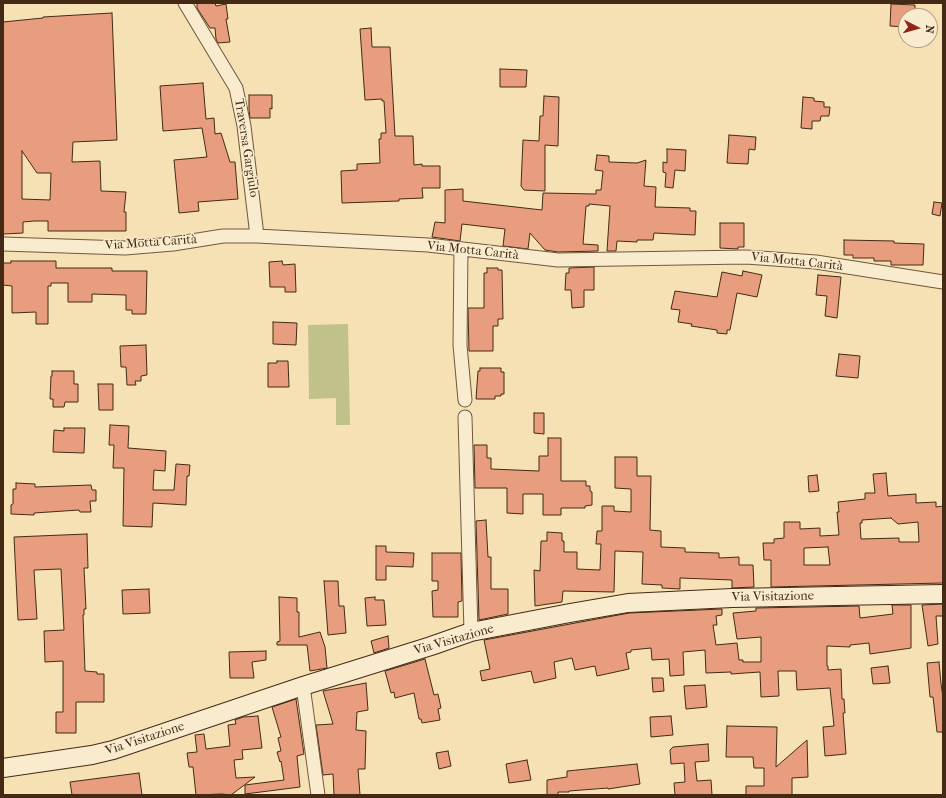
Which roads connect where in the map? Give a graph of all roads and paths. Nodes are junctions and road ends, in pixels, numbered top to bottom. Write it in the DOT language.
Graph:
graph roads {
  1 [pos="185,3"];
  2 [pos="257,236"];
  3 [pos="3,244"];
  4 [pos="461,249"];
  5 [pos="943,282"];
  6 [pos="465,400"];
  7 [pos="465,417"];
  8 [pos="943,594"];
  9 [pos="471,632"];
  10 [pos="303,686"];
  11 [pos="3,768"];
  12 [pos="318,795"];
  1 -- 2 [label="street, Traversa Gargiulo"];
  2 -- 3 [label="street, Via Motta Carità"];
  2 -- 4 [label="street, Via Motta Carità"];
  4 -- 5 [label="street, Via Motta Carità"];
  4 -- 6 [label="street"];
  7 -- 9 [label="street"];
  8 -- 9 [label="street, Via Visitazione"];
  9 -- 10 [label="street, Via Visitazione"];
  10 -- 11 [label="street, Via Visitazione"];
  10 -- 12 [label="street"];
}
